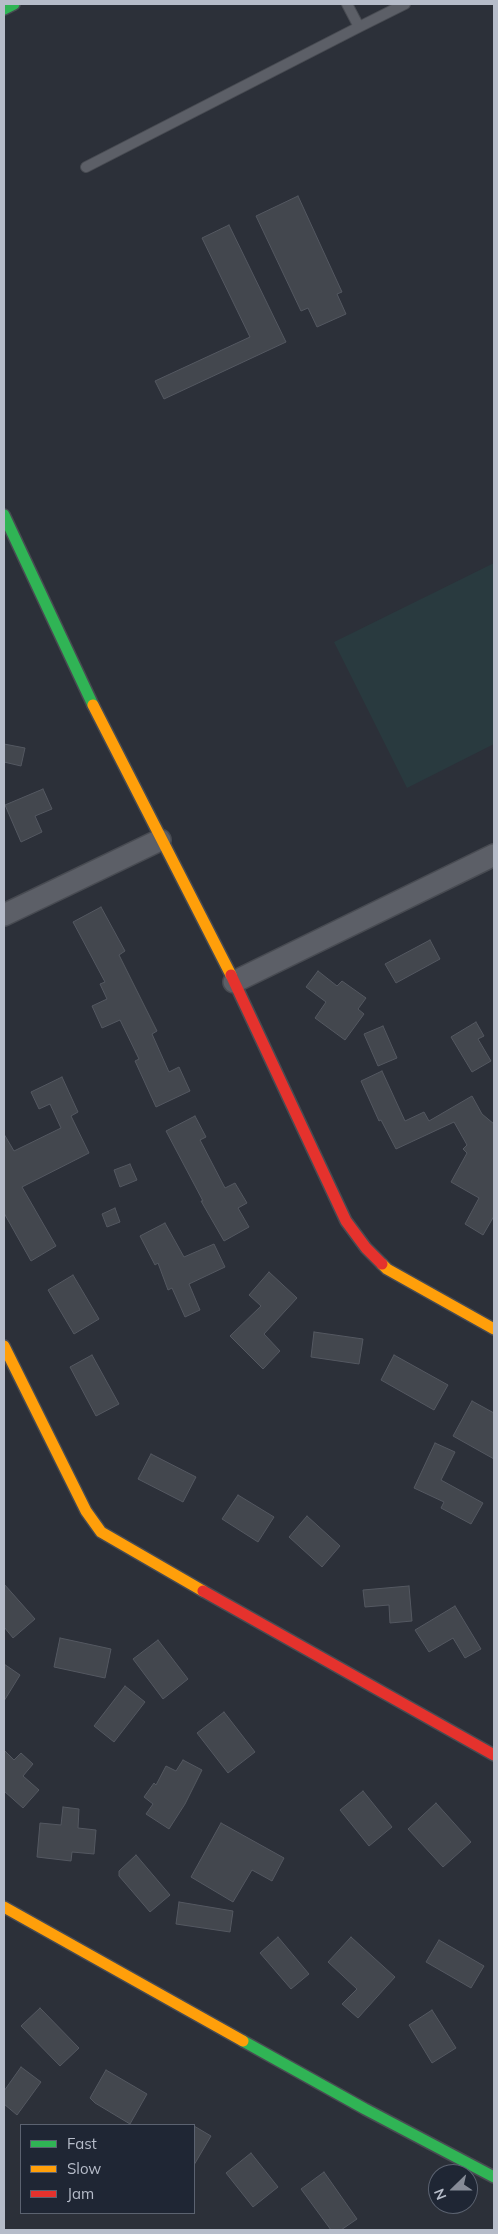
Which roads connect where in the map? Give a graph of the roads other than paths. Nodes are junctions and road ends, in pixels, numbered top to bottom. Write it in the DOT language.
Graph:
graph roads {
  1 [pos="14,4"];
  2 [pos="347,4"];
  3 [pos="404,4"];
  4 [pos="4,9"];
  5 [pos="359,27"];
  6 [pos="86,168"];
  7 [pos="4,516"];
  8 [pos="160,840"];
  9 [pos="494,855"];
  10 [pos="4,915"];
  11 [pos="234,982"];
  12 [pos="494,1329"];
  13 [pos="4,1346"];
  14 [pos="494,1755"];
  15 [pos="4,1907"];
  16 [pos="494,2177"];
  1 -- 4 [label="street"];
  2 -- 5 [label="lane"];
  3 -- 5 [label="lane"];
  5 -- 6 [label="lane"];
  7 -- 8 [label="street"];
  8 -- 10 [label="street"];
  8 -- 11 [label="street"];
  9 -- 11 [label="street"];
  11 -- 12 [label="street"];
  13 -- 14 [label="street"];
  15 -- 16 [label="street"];
}
